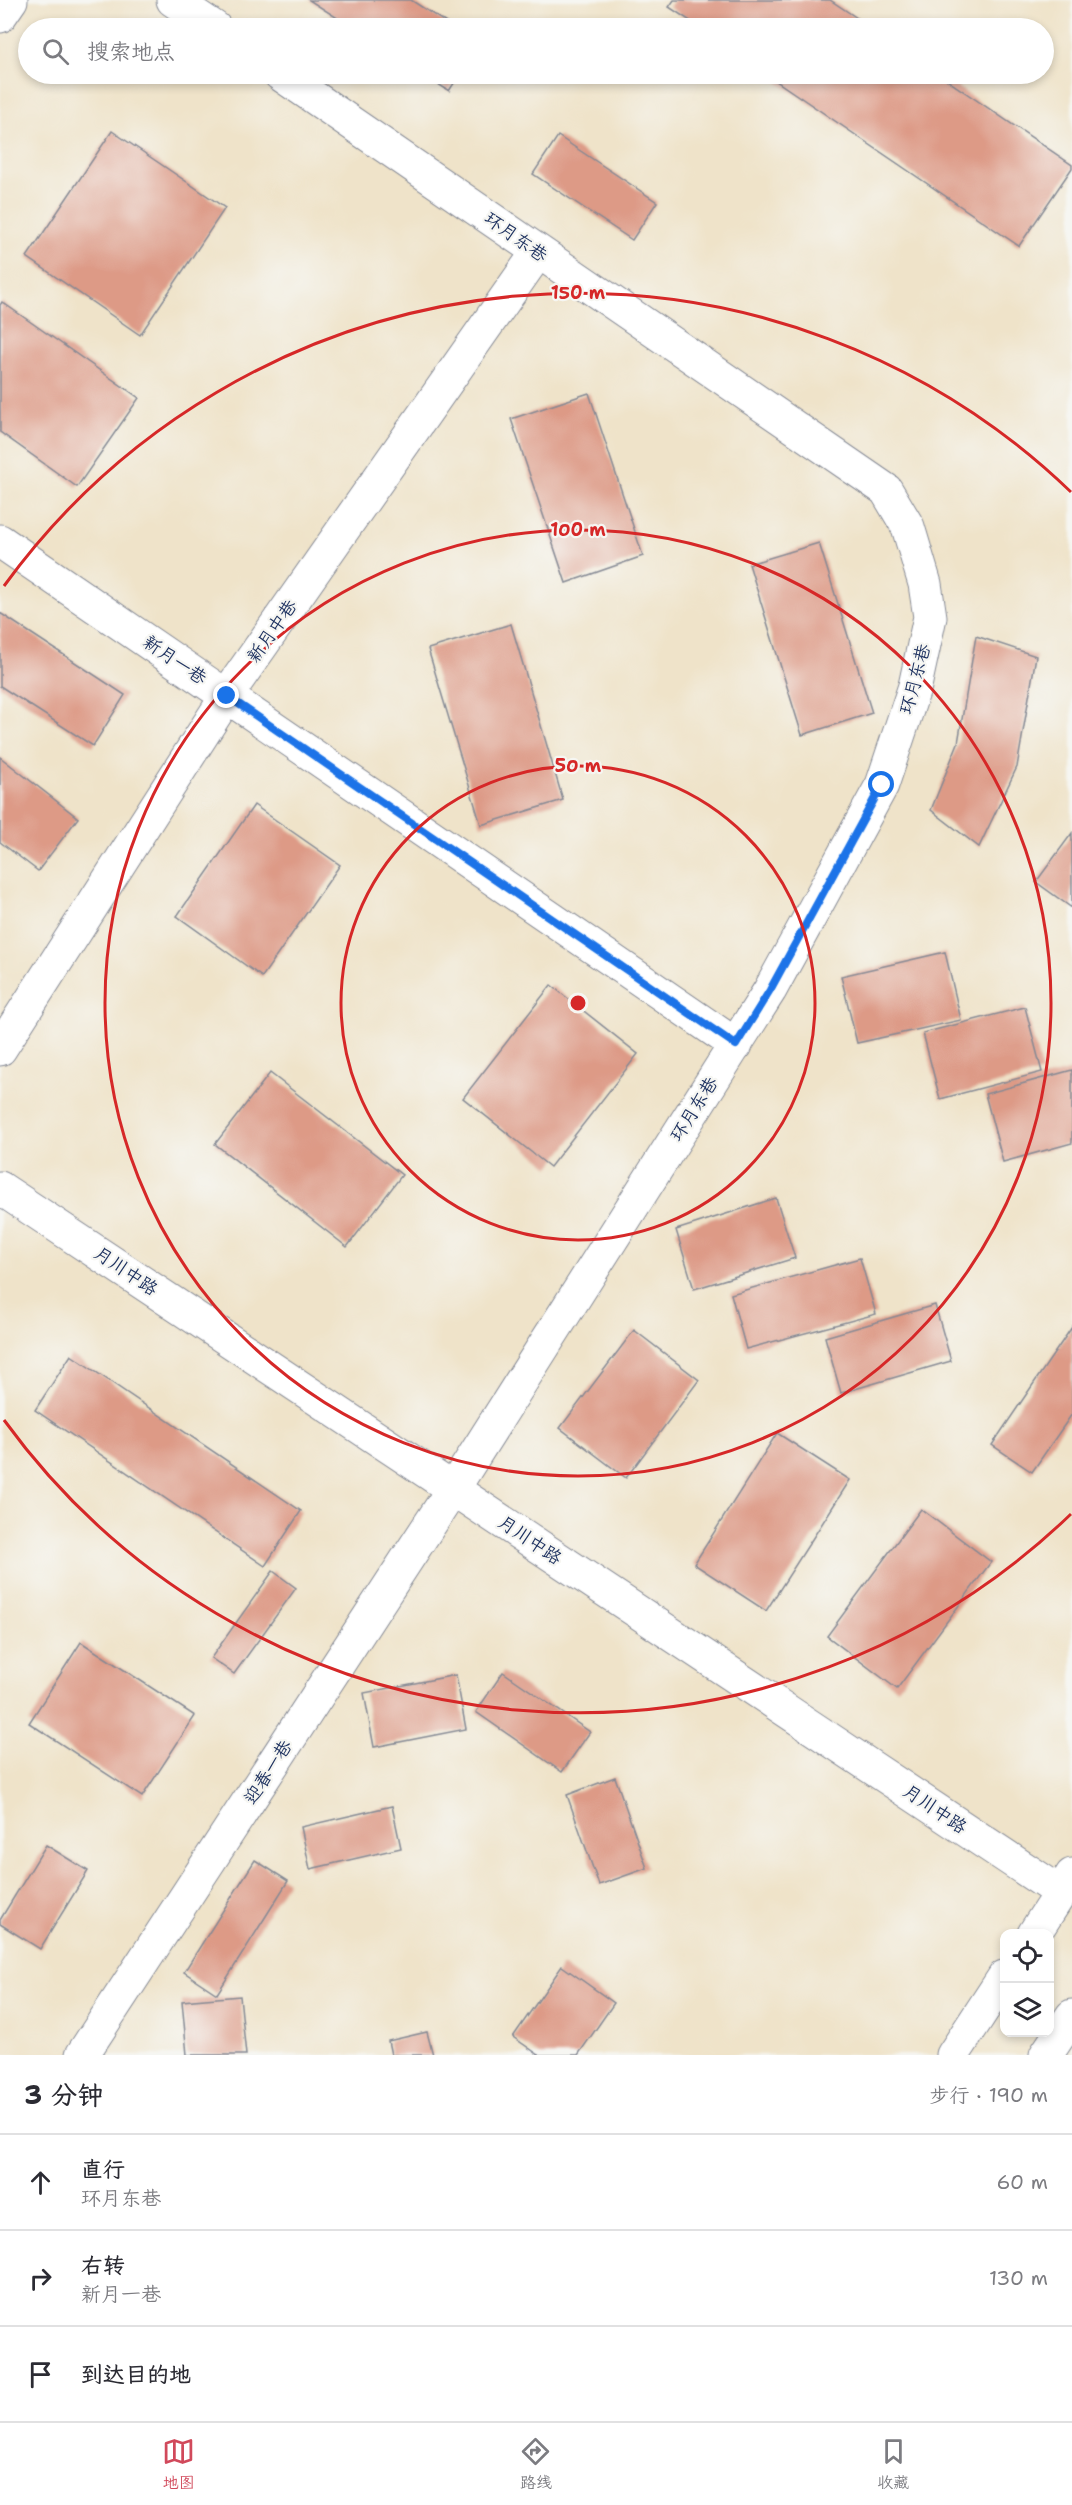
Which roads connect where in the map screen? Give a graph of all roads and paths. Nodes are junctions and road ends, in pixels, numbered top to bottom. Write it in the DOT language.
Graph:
graph roads {
  1 [pos="11,0"];
  2 [pos="173,0"];
  3 [pos="0,16"];
  4 [pos="199,18"];
  5 [pos="294,84"];
  6 [pos="538,252"];
  7 [pos="0,541"];
  8 [pos="227,696"];
  9 [pos="736,1045"];
  10 [pos="0,1049"];
  11 [pos="0,1188"];
  12 [pos="453,1489"];
  13 [pos="1066,1884"];
  14 [pos="1037,1929"];
  15 [pos="1001,1983"];
  16 [pos="1072,2016"];
  17 [pos="82,2055"];
  18 [pos="953,2055"];
  19 [pos="1046,2055"];
  1 -- 3 [label="main road"];
  2 -- 4 [label="main road"];
  5 -- 6 [label="main road, 环月东巷"];
  6 -- 8 [label="main road, 新月中巷"];
  6 -- 9 [label="main road, 环月东巷"];
  7 -- 8 [label="main road, 新月一巷"];
  8 -- 9 [label="main road, 新月一巷"];
  8 -- 10 [label="main road, 新月中巷"];
  9 -- 12 [label="main road, 环月东巷"];
  11 -- 12 [label="main road, 月川中路"];
  12 -- 13 [label="main road, 月川中路"];
  12 -- 17 [label="main road, 迎春一巷"];
  13 -- 14 [label="main road"];
  15 -- 18 [label="main road"];
  16 -- 19 [label="main road"];
}
